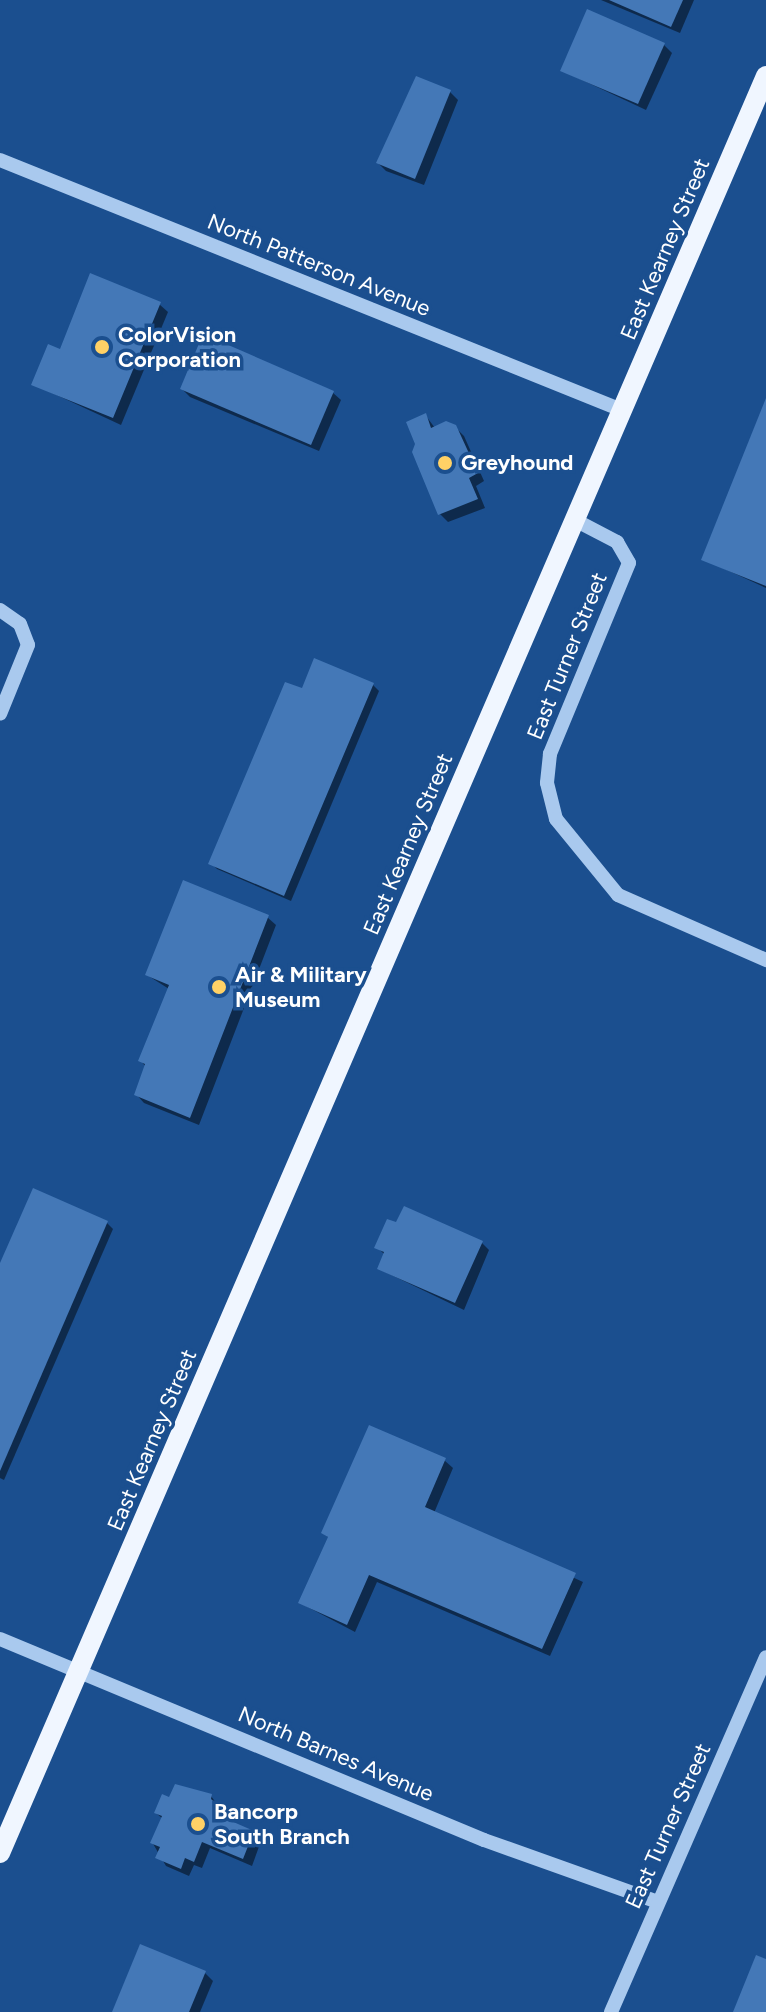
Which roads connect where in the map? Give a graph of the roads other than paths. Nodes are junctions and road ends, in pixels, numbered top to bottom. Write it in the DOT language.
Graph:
graph roads {
  1 [pos="766,76"];
  2 [pos="0,160"];
  3 [pos="622,410"];
  4 [pos="573,519"];
  5 [pos="0,610"];
  6 [pos="0,714"];
  7 [pos="766,960"];
  8 [pos="0,1639"];
  9 [pos="766,1657"];
  10 [pos="79,1670"];
  11 [pos="0,1853"];
  12 [pos="658,1902"];
  13 [pos="611,2012"];
  1 -- 3 [label="main road, East Kearney Street"];
  2 -- 3 [label="street, North Patterson Avenue"];
  3 -- 4 [label="main road, East Kearney Street"];
  4 -- 7 [label="street, East Turner Street"];
  4 -- 10 [label="main road, East Kearney Street"];
  5 -- 6 [label="street"];
  8 -- 10 [label="street, North Barnes Avenue"];
  9 -- 12 [label="street, East Turner Street"];
  10 -- 11 [label="main road, East Kearney Street"];
  10 -- 12 [label="street, North Barnes Avenue"];
  12 -- 13 [label="street, East Turner Street"];
}
